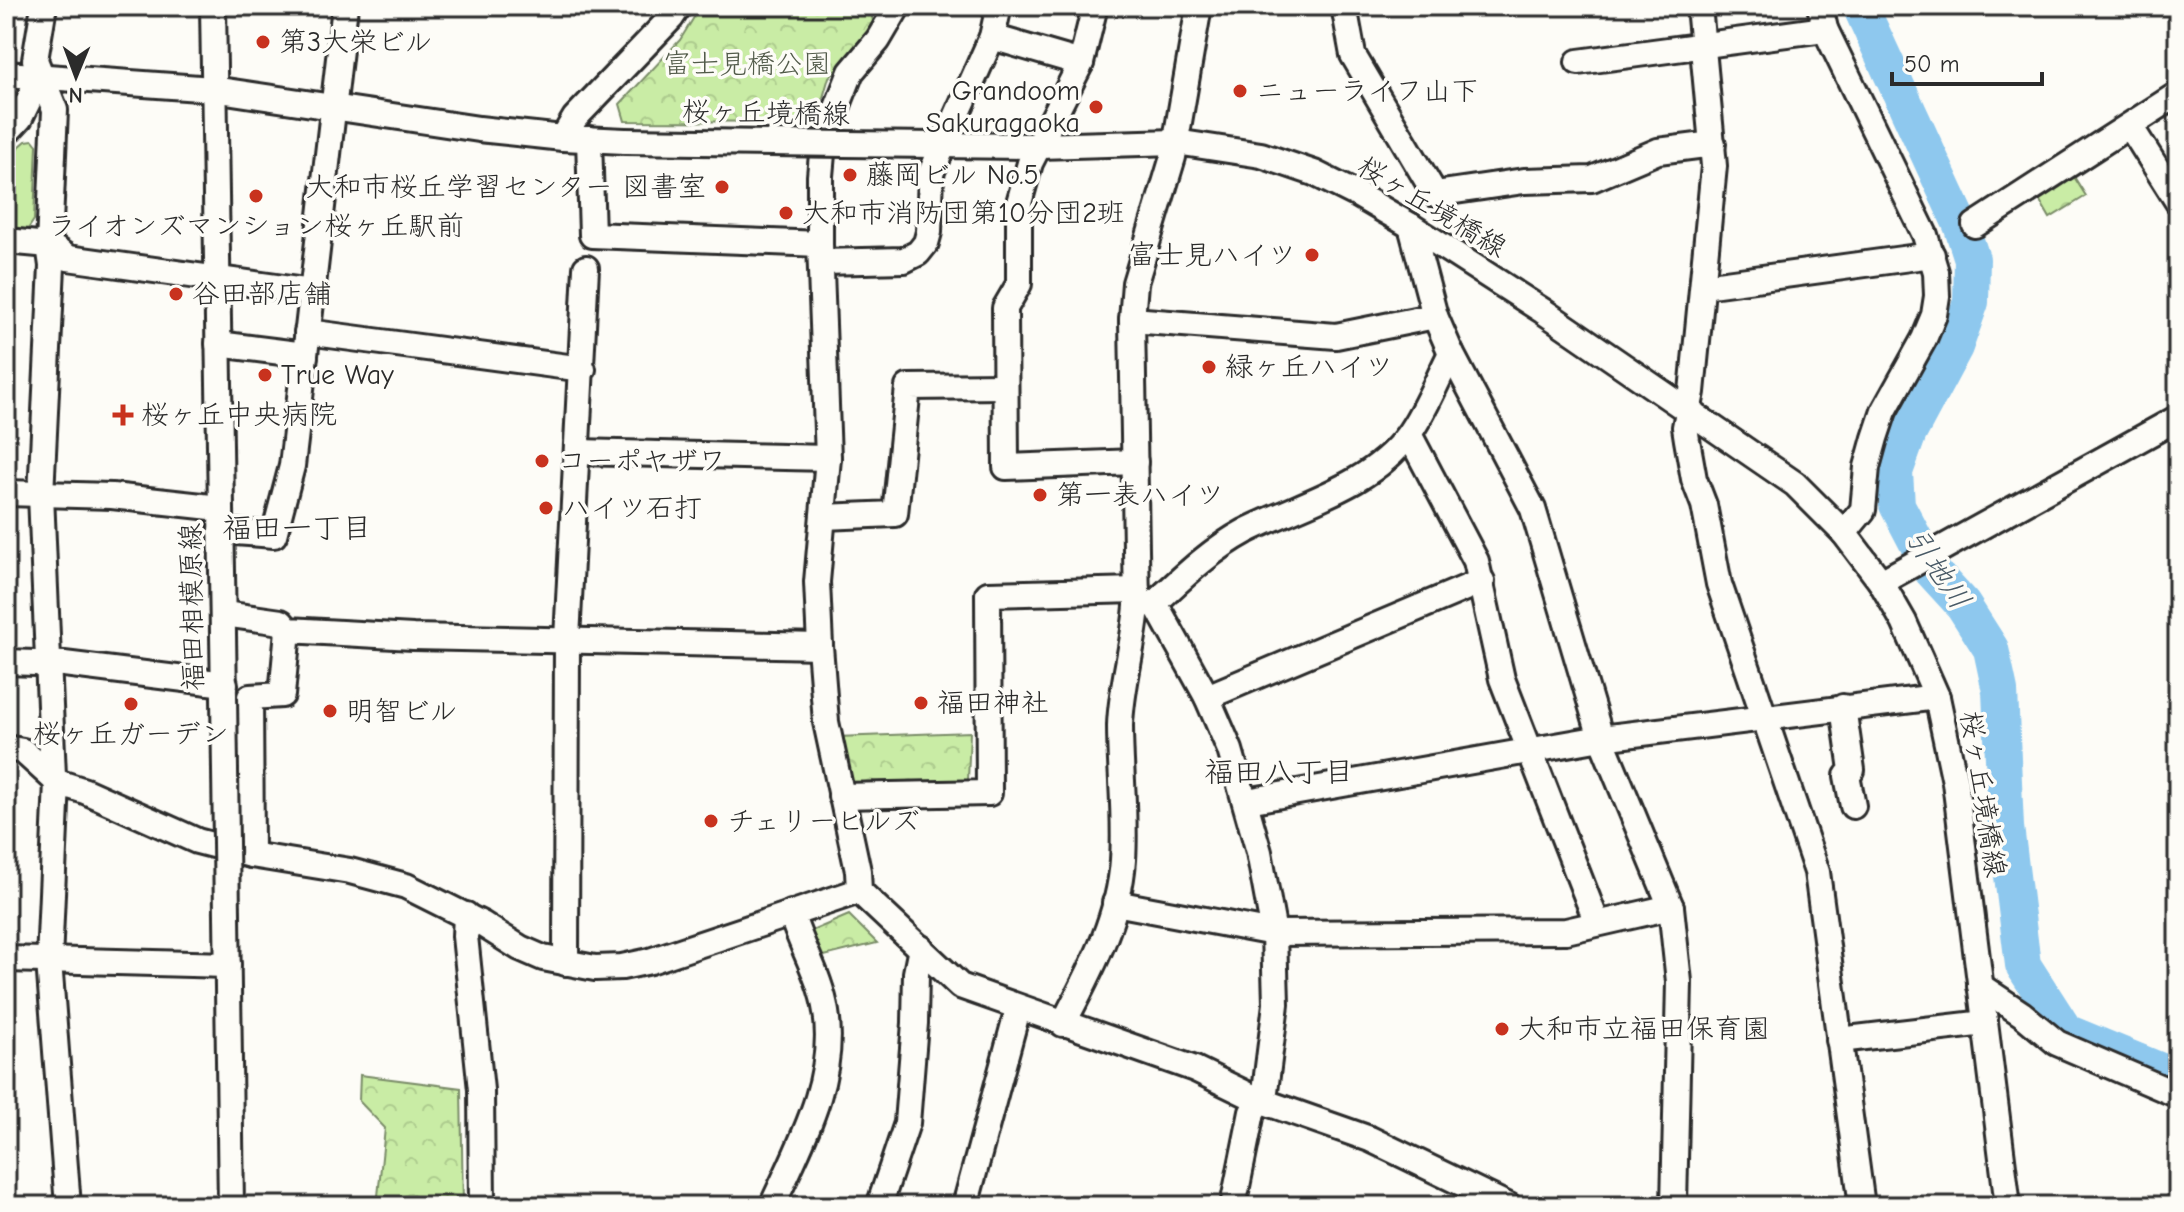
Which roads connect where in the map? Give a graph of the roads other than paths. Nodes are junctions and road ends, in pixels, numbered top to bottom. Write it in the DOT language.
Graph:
graph roads {
  1 [pos="44,6"];
  2 [pos="213,6"];
  3 [pos="345,6"];
  4 [pos="679,6"];
  5 [pos="999,6"];
  6 [pos="1095,6"];
  7 [pos="1199,6"];
  8 [pos="1344,6"];
  9 [pos="1699,6"];
  10 [pos="889,8"];
  11 [pos="1823,18"];
  12 [pos="992,37"];
  13 [pos="1704,45"];
  14 [pos="1578,62"];
  15 [pos="1081,63"];
  16 [pos="25,75"];
  17 [pos="79,81"];
  18 [pos="213,89"];
  19 [pos="2178,94"];
  20 [pos="334,107"];
  21 [pos="55,110"];
  22 [pos="12,126"];
  23 [pos="2130,126"];
  24 [pos="54,135"];
  25 [pos="563,138"];
  26 [pos="589,139"];
  27 [pos="1176,142"];
  28 [pos="1713,144"];
  29 [pos="942,145"];
  30 [pos="1039,146"];
  31 [pos="2178,202"];
  32 [pos="1975,225"];
  33 [pos="1411,226"];
  34 [pos="6,241"];
  35 [pos="49,245"];
  36 [pos="821,253"];
  37 [pos="1932,255"];
  38 [pos="586,268"];
  39 [pos="217,278"];
  40 [pos="1703,286"];
  41 [pos="312,292"];
  42 [pos="1435,316"];
  43 [pos="1132,320"];
  44 [pos="218,344"];
  45 [pos="306,344"];
  46 [pos="1451,353"];
  47 [pos="583,369"];
  48 [pos="1004,386"];
  49 [pos="1688,409"];
  50 [pos="2178,418"];
  51 [pos="1409,434"];
  52 [pos="577,452"];
  53 [pos="828,458"];
  54 [pos="1135,462"];
  55 [pos="6,493"];
  56 [pos="41,495"];
  57 [pos="823,517"];
  58 [pos="221,520"];
  59 [pos="1844,533"];
  60 [pos="1889,577"];
  61 [pos="1482,581"];
  62 [pos="1143,600"];
  63 [pos="224,614"];
  64 [pos="288,630"];
  65 [pos="567,639"];
  66 [pos="820,646"];
  67 [pos="6,662"];
  68 [pos="47,664"];
  69 [pos="224,690"];
  70 [pos="1207,697"];
  71 [pos="1937,697"];
  72 [pos="1843,707"];
  73 [pos="1764,718"];
  74 [pos="1601,738"];
  75 [pos="6,748"];
  76 [pos="1528,750"];
  77 [pos="55,779"];
  78 [pos="841,796"];
  79 [pos="1247,801"];
  80 [pos="1853,806"];
  81 [pos="251,855"];
  82 [pos="859,891"];
  83 [pos="1115,903"];
  84 [pos="1671,907"];
  85 [pos="791,913"];
  86 [pos="466,915"];
  87 [pos="1597,923"];
  88 [pos="1274,933"];
  89 [pos="921,948"];
  90 [pos="6,959"];
  91 [pos="49,961"];
  92 [pos="566,963"];
  93 [pos="228,965"];
  94 [pos="1980,986"];
  95 [pos="1018,1009"];
  96 [pos="1985,1023"];
  97 [pos="1063,1024"];
  98 [pos="1839,1040"];
  99 [pos="2178,1095"];
  100 [pos="1259,1100"];
  101 [pos="68,1206"];
  102 [pos="231,1206"];
  103 [pos="482,1206"];
  104 [pos="772,1206"];
  105 [pos="879,1206"];
  106 [pos="965,1206"];
  107 [pos="1233,1206"];
  108 [pos="1509,1206"];
  109 [pos="1674,1206"];
  110 [pos="1862,1206"];
  111 [pos="2008,1206"];
  1 -- 16 [label="street"];
  2 -- 18 [label="street, 福田相模原線"];
  3 -- 20 [label="street"];
  4 -- 25 [label="street"];
  5 -- 12 [label="street"];
  6 -- 15 [label="street"];
  7 -- 27 [label="street"];
  8 -- 28 [label="street"];
  9 -- 13 [label="street"];
  10 -- 36 [label="street"];
  11 -- 13 [label="street"];
  11 -- 37 [label="street"];
  12 -- 15 [label="street"];
  12 -- 29 [label="street"];
  13 -- 14 [label="street"];
  13 -- 28 [label="street"];
  15 -- 30 [label="street"];
  16 -- 17 [label="street, 桜ヶ丘境橋線"];
  16 -- 21 [label="street"];
  16 -- 22 [label="street"];
  17 -- 18 [label="street, 桜ヶ丘境橋線"];
  17 -- 21 [label="street"];
  18 -- 20 [label="street, 桜ヶ丘境橋線"];
  18 -- 39 [label="street, 福田相模原線"];
  19 -- 23 [label="street"];
  20 -- 25 [label="street, 桜ヶ丘境橋線"];
  20 -- 41 [label="street"];
  21 -- 24 [label="street"];
  22 -- 24 [label="street"];
  23 -- 31 [label="street"];
  23 -- 32 [label="street"];
  24 -- 35 [label="street"];
  25 -- 26 [label="street, 桜ヶ丘境橋線"];
  26 -- 29 [label="street, 桜ヶ丘境橋線, bridge"];
  26 -- 36 [label="street"];
  27 -- 30 [label="street, 桜ヶ丘境橋線"];
  27 -- 33 [label="street, 桜ヶ丘境橋線"];
  27 -- 43 [label="street"];
  28 -- 40 [label="street"];
  29 -- 30 [label="street, 桜ヶ丘境橋線"];
  29 -- 36 [label="street"];
  30 -- 48 [label="street"];
  33 -- 42 [label="street"];
  33 -- 49 [label="street, 桜ヶ丘境橋線"];
  34 -- 35 [label="street"];
  35 -- 39 [label="street"];
  35 -- 56 [label="street"];
  36 -- 53 [label="street"];
  37 -- 40 [label="street"];
  37 -- 59 [label="street"];
  38 -- 47 [label="street"];
  39 -- 41 [label="street"];
  39 -- 44 [label="street, 福田相模原線"];
  40 -- 49 [label="street"];
  41 -- 45 [label="street"];
  42 -- 43 [label="street"];
  42 -- 46 [label="street"];
  43 -- 54 [label="street"];
  44 -- 45 [label="street"];
  44 -- 58 [label="street, 福田相模原線"];
  45 -- 47 [label="street"];
  45 -- 58 [label="street"];
  46 -- 51 [label="street"];
  46 -- 74 [label="street"];
  47 -- 52 [label="street"];
  48 -- 54 [label="street"];
  48 -- 57 [label="street"];
  49 -- 59 [label="street, 桜ヶ丘境橋線"];
  49 -- 73 [label="street"];
  50 -- 60 [label="street"];
  51 -- 61 [label="street"];
  51 -- 62 [label="street"];
  52 -- 53 [label="street"];
  52 -- 65 [label="street"];
  53 -- 57 [label="street"];
  54 -- 62 [label="street"];
  55 -- 56 [label="street"];
  56 -- 58 [label="street"];
  56 -- 68 [label="street"];
  57 -- 66 [label="street"];
  58 -- 63 [label="street, 福田相模原線"];
  59 -- 60 [label="street, 桜ヶ丘境橋線"];
  60 -- 71 [label="street, 桜ヶ丘境橋線"];
  61 -- 70 [label="street"];
  61 -- 76 [label="street"];
  62 -- 70 [label="street"];
  62 -- 78 [label="street"];
  62 -- 83 [label="street"];
  63 -- 64 [label="street"];
  63 -- 69 [label="street, 福田相模原線"];
  64 -- 65 [label="street"];
  64 -- 81 [label="street"];
  65 -- 66 [label="street"];
  65 -- 92 [label="street"];
  66 -- 78 [label="street"];
  67 -- 68 [label="street"];
  68 -- 69 [label="street"];
  68 -- 77 [label="street"];
  69 -- 93 [label="street, 福田相模原線, bridge"];
  70 -- 79 [label="street"];
  71 -- 72 [label="street"];
  71 -- 94 [label="street, 桜ヶ丘境橋線"];
  72 -- 73 [label="street"];
  72 -- 80 [label="street"];
  73 -- 74 [label="street"];
  73 -- 98 [label="street"];
  74 -- 76 [label="street"];
  74 -- 84 [label="street"];
  75 -- 77 [label="street"];
  76 -- 79 [label="street"];
  76 -- 87 [label="street"];
  77 -- 81 [label="street"];
  77 -- 91 [label="street"];
  78 -- 82 [label="street"];
  79 -- 88 [label="street"];
  81 -- 86 [label="street"];
  82 -- 85 [label="street"];
  82 -- 89 [label="street"];
  83 -- 88 [label="street"];
  83 -- 97 [label="street"];
  84 -- 87 [label="street"];
  84 -- 109 [label="street"];
  85 -- 92 [label="street"];
  85 -- 104 [label="street"];
  86 -- 92 [label="street"];
  86 -- 103 [label="street"];
  87 -- 88 [label="street"];
  88 -- 100 [label="street"];
  89 -- 95 [label="street"];
  89 -- 105 [label="street"];
  90 -- 91 [label="street"];
  91 -- 93 [label="street"];
  91 -- 101 [label="street"];
  93 -- 102 [label="street, 福田相模原線"];
  94 -- 96 [label="street, 桜ヶ丘境橋線"];
  94 -- 99 [label="street"];
  95 -- 97 [label="street"];
  95 -- 106 [label="street"];
  96 -- 98 [label="street"];
  96 -- 111 [label="street, 桜ヶ丘境橋線"];
  97 -- 100 [label="street"];
  98 -- 110 [label="street"];
  100 -- 107 [label="street"];
  100 -- 108 [label="street"];
}
